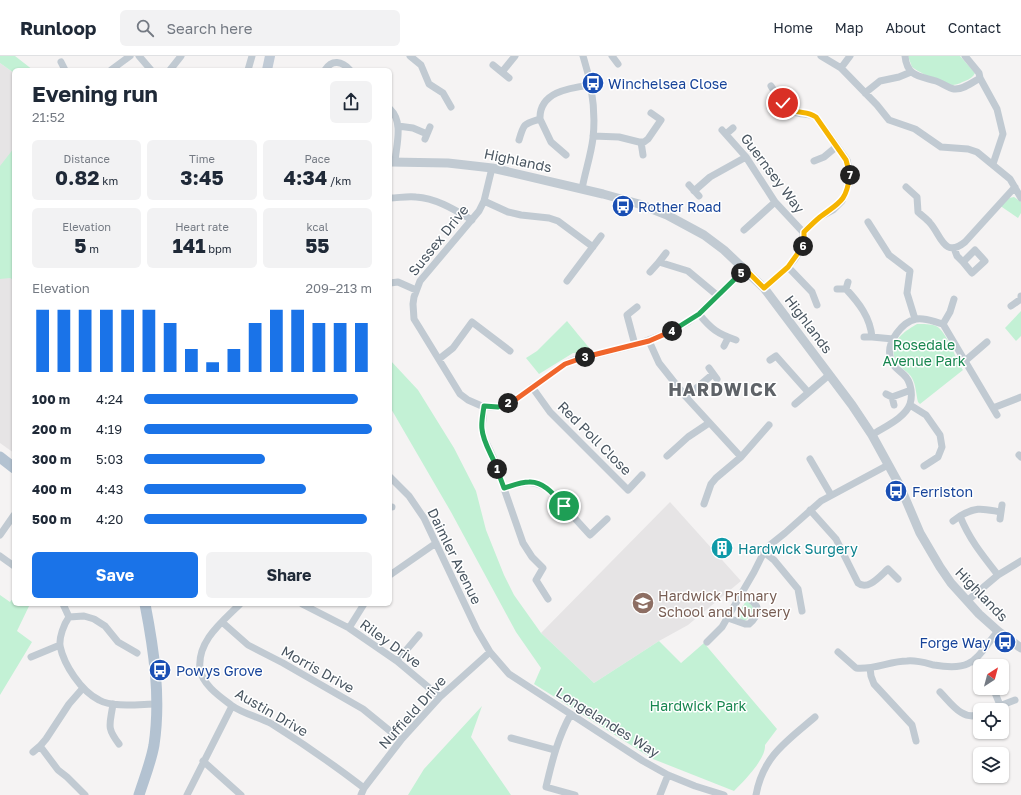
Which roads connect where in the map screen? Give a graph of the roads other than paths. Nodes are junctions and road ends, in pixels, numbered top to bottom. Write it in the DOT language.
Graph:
graph roads {
  1 [pos="130,56"];
  2 [pos="139,56"];
  3 [pos="181,56"];
  4 [pos="252,56"];
  5 [pos="270,56"];
  6 [pos="410,56"];
  7 [pos="515,56"];
  8 [pos="583,56"];
  9 [pos="612,56"];
  10 [pos="821,56"];
  11 [pos="850,56"];
  12 [pos="905,56"];
  13 [pos="965,56"];
  14 [pos="58,58"];
  15 [pos="618,64"];
  16 [pos="493,66"];
  17 [pos="64,68"];
  18 [pos="114,68"];
  19 [pos="149,68"];
  20 [pos="172,68"];
  21 [pos="249,68"];
  22 [pos="267,68"];
  23 [pos="327,68"];
  24 [pos="348,68"];
  25 [pos="841,68"];
  26 [pos="502,72"];
  27 [pos="911,72"];
  28 [pos="509,78"];
  29 [pos="980,78"];
  30 [pos="590,85"];
  31 [pos="771,86"];
  32 [pos="866,93"];
  33 [pos="451,107"];
  34 [pos="392,112"];
  35 [pos="651,113"];
  36 [pos="540,119"];
  37 [pos="398,126"];
  38 [pos="733,128"];
  39 [pos="427,133"];
  40 [pos="593,136"];
  41 [pos="519,140"];
  42 [pos="641,142"];
  43 [pos="836,147"];
  44 [pos="566,155"];
  45 [pos="643,155"];
  46 [pos="746,157"];
  47 [pos="814,161"];
  48 [pos="392,162"];
  49 [pos="993,164"];
  50 [pos="492,168"];
  51 [pos="906,187"];
  52 [pos="1015,187"];
  53 [pos="582,189"];
  54 [pos="694,191"];
  55 [pos="392,198"];
  56 [pos="1021,198"];
  57 [pos="484,201"];
  58 [pos="775,202"];
  59 [pos="472,220"];
  60 [pos="868,222"];
  61 [pos="744,230"];
  62 [pos="804,232"];
  63 [pos="601,236"];
  64 [pos="592,247"];
  65 [pos="954,248"];
  66 [pos="666,253"];
  67 [pos="659,262"];
  68 [pos="963,262"];
  69 [pos="916,266"];
  70 [pos="788,267"];
  71 [pos="745,269"];
  72 [pos="910,271"];
  73 [pos="650,272"];
  74 [pos="567,280"];
  75 [pos="392,283"];
  76 [pos="764,288"];
  77 [pos="837,289"];
  78 [pos="416,290"];
  79 [pos="718,296"];
  80 [pos="1021,296"];
  81 [pos="954,299"];
  82 [pos="817,305"];
  83 [pos="1011,306"];
  84 [pos="638,307"];
  85 [pos="699,314"];
  86 [pos="915,319"];
  87 [pos="943,324"];
  88 [pos="864,337"];
  89 [pos="872,337"];
  90 [pos="728,338"];
  91 [pos="893,339"];
  92 [pos="736,340"];
  93 [pos="649,341"];
  94 [pos="987,342"];
  95 [pos="635,345"];
  96 [pos="724,346"];
  97 [pos="510,351"];
  98 [pos="439,359"];
  99 [pos="770,360"];
  100 [pos="965,361"];
  101 [pos="713,374"];
  102 [pos="829,375"];
  103 [pos="532,387"];
  104 [pos="911,390"];
  105 [pos="808,392"];
  106 [pos="686,397"];
  107 [pos="1021,397"];
  108 [pos="794,404"];
  109 [pos="894,405"];
  110 [pos="910,405"];
  111 [pos="484,406"];
  112 [pos="993,408"];
  113 [pos="997,415"];
  114 [pos="709,423"];
  115 [pos="769,425"];
  116 [pos="872,435"];
  117 [pos="667,456"];
  118 [pos="0,457"];
  119 [pos="741,457"];
  120 [pos="810,459"];
  121 [pos="888,465"];
  122 [pos="12,466"];
  123 [pos="924,466"];
  124 [pos="642,475"];
  125 [pos="392,479"];
  126 [pos="504,488"];
  127 [pos="831,495"];
  128 [pos="704,504"];
  129 [pos="810,510"];
  130 [pos="1001,512"];
  131 [pos="960,516"];
  132 [pos="12,518"];
  133 [pos="606,519"];
  134 [pos="953,521"];
  135 [pos="0,535"];
  136 [pos="436,543"];
  137 [pos="764,552"];
  138 [pos="0,556"];
  139 [pos="1021,561"];
  140 [pos="12,565"];
  141 [pos="392,574"];
  142 [pos="998,575"];
  143 [pos="898,579"];
  144 [pos="741,595"];
  145 [pos="548,599"];
  146 [pos="967,601"];
  147 [pos="64,606"];
  148 [pos="145,606"];
  149 [pos="238,606"];
  150 [pos="306,606"];
  151 [pos="363,606"];
  152 [pos="802,611"];
  153 [pos="69,617"];
  154 [pos="728,618"];
  155 [pos="222,622"];
  156 [pos="349,628"];
  157 [pos="998,631"];
  158 [pos="419,635"];
  159 [pos="707,642"];
  160 [pos="60,645"];
  161 [pos="1021,648"];
  162 [pos="490,652"];
  163 [pos="838,652"];
  164 [pos="137,653"];
  165 [pos="31,658"];
  166 [pos="976,659"];
  167 [pos="397,661"];
  168 [pos="973,662"];
  169 [pos="870,668"];
  170 [pos="83,688"];
  171 [pos="940,692"];
  172 [pos="440,697"];
  173 [pos="1015,700"];
  174 [pos="1006,703"];
  175 [pos="112,704"];
  176 [pos="157,704"];
  177 [pos="232,706"];
  178 [pos="571,714"];
  179 [pos="973,716"];
  180 [pos="815,717"];
  181 [pos="511,738"];
  182 [pos="401,740"];
  183 [pos="916,741"];
  184 [pos="119,744"];
  185 [pos="40,746"];
  186 [pos="555,750"];
  187 [pos="33,752"];
  188 [pos="203,761"];
  189 [pos="668,775"];
  190 [pos="362,792"];
  191 [pos="85,795"];
  192 [pos="139,795"];
  193 [pos="187,795"];
  194 [pos="241,795"];
  195 [pos="575,795"];
  196 [pos="660,795"];
  197 [pos="724,795"];
  198 [pos="756,795"];
  1 -- 18 [label="street"];
  2 -- 19 [label="street"];
  3 -- 20 [label="street"];
  4 -- 21 [label="street"];
  5 -- 22 [label="main road"];
  6 -- 33 [label="street"];
  7 -- 26 [label="street"];
  8 -- 30 [label="street"];
  9 -- 15 [label="street"];
  10 -- 25 [label="street"];
  11 -- 25 [label="street"];
  12 -- 27 [label="street"];
  13 -- 29 [label="street"];
  14 -- 17 [label="street"];
  16 -- 26 [label="street"];
  23 -- 24 [label="street"];
  25 -- 32 [label="street"];
  26 -- 28 [label="street"];
  27 -- 29 [label="street"];
  27 -- 32 [label="street"];
  29 -- 49 [label="street"];
  30 -- 36 [label="street"];
  30 -- 40 [label="street"];
  31 -- 43 [label="street"];
  32 -- 49 [label="street"];
  34 -- 37 [label="street"];
  35 -- 42 [label="street"];
  36 -- 41 [label="street"];
  36 -- 44 [label="street"];
  37 -- 39 [label="street"];
  37 -- 48 [label="street"];
  38 -- 46 [label="street, Guernsey Way"];
  40 -- 42 [label="street"];
  40 -- 53 [label="street"];
  42 -- 45 [label="street"];
  43 -- 47 [label="street"];
  43 -- 62 [label="street"];
  46 -- 54 [label="street"];
  46 -- 58 [label="street, Guernsey Way"];
  48 -- 50 [label="street, Highlands"];
  49 -- 52 [label="street"];
  50 -- 53 [label="street, Highlands"];
  50 -- 57 [label="street, Sussex Drive"];
  51 -- 65 [label="street"];
  52 -- 56 [label="street"];
  52 -- 65 [label="street"];
  53 -- 71 [label="street, Highlands"];
  55 -- 59 [label="street"];
  57 -- 59 [label="street, Sussex Drive"];
  57 -- 64 [label="street"];
  58 -- 61 [label="street"];
  58 -- 62 [label="street, Guernsey Way"];
  59 -- 78 [label="street, Sussex Drive"];
  60 -- 72 [label="street"];
  62 -- 70 [label="street"];
  63 -- 64 [label="street"];
  64 -- 74 [label="street"];
  65 -- 68 [label="street"];
  66 -- 67 [label="street"];
  67 -- 73 [label="street"];
  67 -- 79 [label="street"];
  69 -- 72 [label="street"];
  70 -- 76 [label="street"];
  70 -- 82 [label="street"];
  71 -- 76 [label="street, Highlands"];
  71 -- 79 [label="street, Sussex Drive"];
  72 -- 86 [label="street"];
  75 -- 78 [label="street"];
  76 -- 102 [label="street, Highlands"];
  77 -- 89 [label="street"];
  78 -- 98 [label="street, Sussex Drive"];
  79 -- 85 [label="street, Sussex Drive"];
  80 -- 83 [label="street"];
  81 -- 87 [label="street"];
  84 -- 95 [label="street"];
  85 -- 90 [label="street"];
  85 -- 93 [label="street, Sussex Drive"];
  86 -- 87 [label="street"];
  86 -- 91 [label="street"];
  87 -- 100 [label="street"];
  88 -- 89 [label="street"];
  89 -- 91 [label="street"];
  90 -- 92 [label="street"];
  90 -- 96 [label="street"];
  91 -- 104 [label="street"];
  93 -- 95 [label="street, Sussex Drive"];
  93 -- 106 [label="street"];
  94 -- 100 [label="street"];
  95 -- 103 [label="street, Sussex Drive"];
  97 -- 98 [label="street"];
  98 -- 111 [label="street, Sussex Drive"];
  99 -- 105 [label="street"];
  100 -- 112 [label="street"];
  101 -- 106 [label="street"];
  102 -- 105 [label="street"];
  102 -- 116 [label="street, Highlands"];
  103 -- 111 [label="street, Sussex Drive"];
  103 -- 124 [label="street, Red Poll Close"];
  104 -- 109 [label="street"];
  104 -- 110 [label="street"];
  105 -- 108 [label="street"];
  106 -- 114 [label="street"];
  107 -- 112 [label="street"];
  110 -- 116 [label="street"];
  110 -- 123 [label="street"];
  111 -- 126 [label="street"];
  112 -- 113 [label="street"];
  114 -- 117 [label="street"];
  114 -- 119 [label="street"];
  115 -- 119 [label="street"];
  116 -- 121 [label="street, Highlands"];
  118 -- 122 [label="main road"];
  119 -- 128 [label="street"];
  120 -- 127 [label="street"];
  121 -- 127 [label="street"];
  121 -- 146 [label="street, Highlands"];
  125 -- 136 [label="street, Daimler Avenue"];
  126 -- 133 [label="street"];
  126 -- 145 [label="street"];
  127 -- 129 [label="street"];
  129 -- 137 [label="street"];
  129 -- 143 [label="street"];
  130 -- 131 [label="street"];
  131 -- 134 [label="street"];
  131 -- 142 [label="street"];
  132 -- 135 [label="street"];
  136 -- 141 [label="street"];
  136 -- 162 [label="street, Daimler Avenue"];
  137 -- 144 [label="street"];
  137 -- 152 [label="street"];
  138 -- 140 [label="street"];
  139 -- 142 [label="street"];
  142 -- 146 [label="street"];
  144 -- 154 [label="street"];
  144 -- 154 [label="street"];
  146 -- 157 [label="street, Highlands"];
  147 -- 153 [label="street"];
  148 -- 176 [label="main road"];
  149 -- 155 [label="street, Austin Drive"];
  150 -- 156 [label="street, Riley Drive"];
  151 -- 156 [label="street"];
  153 -- 160 [label="street"];
  153 -- 164 [label="street"];
  154 -- 159 [label="street"];
  155 -- 177 [label="street, Austin Drive"];
  155 -- 182 [label="street, Morris Drive"];
  156 -- 167 [label="street, Riley Drive"];
  157 -- 161 [label="street, Highlands"];
  157 -- 166 [label="street"];
  158 -- 167 [label="street"];
  160 -- 165 [label="street"];
  160 -- 170 [label="street"];
  162 -- 172 [label="street, Nuffield Drive"];
  162 -- 178 [label="street, Longelandes Way"];
  163 -- 169 [label="street"];
  167 -- 172 [label="street, Riley Drive"];
  168 -- 169 [label="street"];
  169 -- 183 [label="street"];
  170 -- 175 [label="street"];
  170 -- 185 [label="street"];
  171 -- 179 [label="street"];
  172 -- 182 [label="street, Nuffield Drive"];
  173 -- 174 [label="street"];
  175 -- 176 [label="street"];
  175 -- 184 [label="street"];
  176 -- 192 [label="main road"];
  177 -- 188 [label="street"];
  177 -- 190 [label="street, Austin Drive"];
  178 -- 186 [label="street"];
  178 -- 189 [label="street, Longelandes Way"];
  180 -- 198 [label="street"];
  181 -- 186 [label="street"];
  182 -- 190 [label="street, Nuffield Drive"];
  185 -- 187 [label="street"];
  185 -- 191 [label="street"];
  186 -- 195 [label="street"];
  188 -- 193 [label="street"];
  188 -- 194 [label="street"];
  189 -- 196 [label="street"];
  189 -- 197 [label="street, Longelandes Way"];
}
